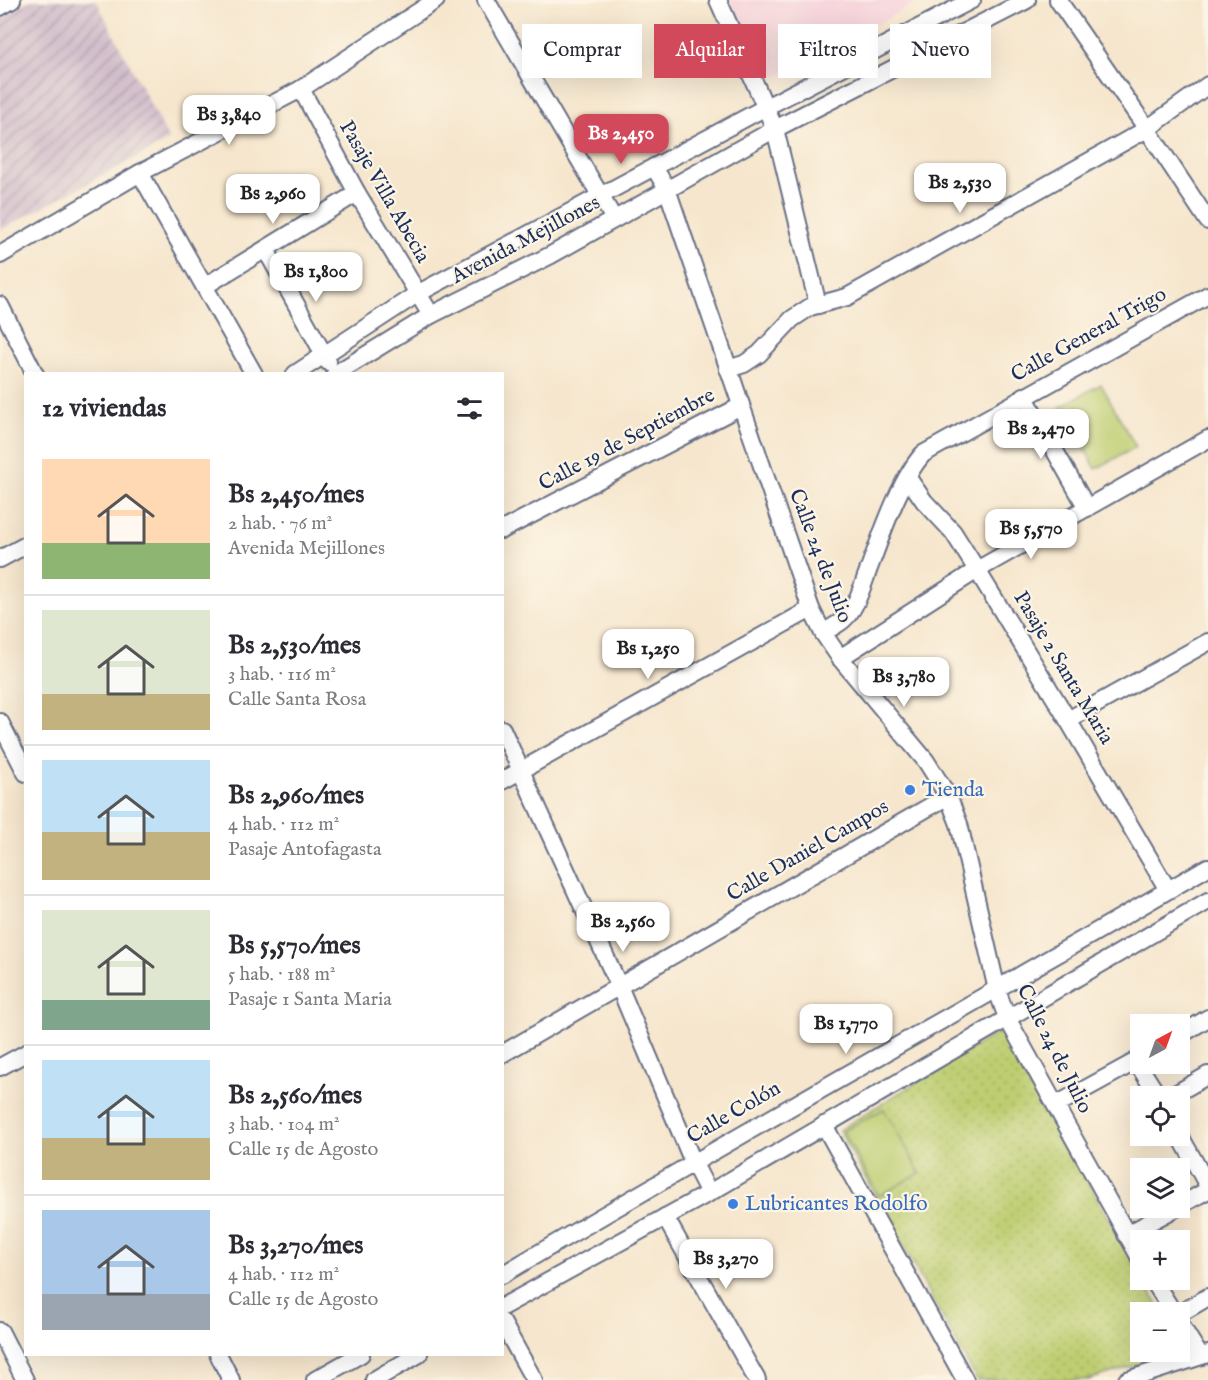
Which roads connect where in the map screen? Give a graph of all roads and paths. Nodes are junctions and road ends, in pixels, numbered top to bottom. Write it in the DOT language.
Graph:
graph roads {
  1 [pos="12,0"];
  2 [pos="436,0"];
  3 [pos="486,0"];
  4 [pos="718,0"];
  5 [pos="972,0"];
  6 [pos="1027,0"];
  7 [pos="1058,0"];
  8 [pos="0,7"];
  9 [pos="1208,85"];
  10 [pos="301,89"];
  11 [pos="766,107"];
  12 [pos="775,129"];
  13 [pos="1148,129"];
  14 [pos="654,167"];
  15 [pos="140,173"];
  16 [pos="667,189"];
  17 [pos="357,193"];
  18 [pos="602,195"];
  19 [pos="614,219"];
  20 [pos="1208,221"];
  21 [pos="266,250"];
  22 [pos="0,255"];
  23 [pos="206,286"];
  24 [pos="417,294"];
  25 [pos="1208,295"];
  26 [pos="818,304"];
  27 [pos="2,312"];
  28 [pos="431,315"];
  29 [pos="324,353"];
  30 [pos="728,369"];
  31 [pos="34,372"];
  32 [pos="253,372"];
  33 [pos="298,372"];
  34 [pos="333,372"];
  35 [pos="337,372"];
  36 [pos="1024,396"];
  37 [pos="741,406"];
  38 [pos="1208,439"];
  39 [pos="908,478"];
  40 [pos="1087,508"];
  41 [pos="504,529"];
  42 [pos="24,546"];
  43 [pos="0,559"];
  44 [pos="977,570"];
  45 [pos="812,609"];
  46 [pos="823,633"];
  47 [pos="1208,642"];
  48 [pos="840,658"];
  49 [pos="1068,720"];
  50 [pos="0,722"];
  51 [pos="504,734"];
  52 [pos="24,768"];
  53 [pos="520,770"];
  54 [pos="504,780"];
  55 [pos="948,795"];
  56 [pos="1208,867"];
  57 [pos="1168,891"];
  58 [pos="1208,901"];
  59 [pos="619,986"];
  60 [pos="997,990"];
  61 [pos="1007,1018"];
  62 [pos="1208,1018"];
  63 [pos="1190,1029"];
  64 [pos="504,1053"];
  65 [pos="24,1054"];
  66 [pos="1130,1064"];
  67 [pos="0,1067"];
  68 [pos="1208,1076"];
  69 [pos="1190,1086"];
  70 [pos="1056,1104"];
  71 [pos="824,1125"];
  72 [pos="1185,1146"];
  73 [pos="693,1162"];
  74 [pos="1208,1188"];
  75 [pos="709,1193"];
  76 [pos="1190,1199"];
  77 [pos="665,1217"];
  78 [pos="1157,1218"];
  79 [pos="1126,1235"];
  80 [pos="1130,1242"];
  81 [pos="504,1274"];
  82 [pos="1208,1297"];
  83 [pos="504,1306"];
  84 [pos="1190,1308"];
  85 [pos="504,1326"];
  86 [pos="0,1331"];
  87 [pos="1190,1337"];
  88 [pos="1204,1355"];
  89 [pos="219,1356"];
  90 [pos="358,1356"];
  91 [pos="415,1356"];
  92 [pos="25,1380"];
  93 [pos="231,1380"];
  94 [pos="316,1380"];
  95 [pos="374,1380"];
  96 [pos="534,1380"];
  97 [pos="757,1380"];
  98 [pos="965,1380"];
  99 [pos="1127,1380"];
  1 -- 8 [label="street"];
  2 -- 10 [label="street"];
  3 -- 18 [label="street"];
  4 -- 11 [label="street"];
  5 -- 11 [label="street, Avenida Mejillones"];
  6 -- 12 [label="street, Avenida Mejillones"];
  7 -- 13 [label="street"];
  9 -- 13 [label="street"];
  10 -- 15 [label="street"];
  10 -- 17 [label="street, Pasaje Villa Abecia"];
  11 -- 12 [label="street"];
  11 -- 14 [label="street, Avenida Mejillones"];
  12 -- 16 [label="street, Avenida Mejillones"];
  12 -- 26 [label="street"];
  13 -- 20 [label="street"];
  13 -- 26 [label="street"];
  14 -- 16 [label="street, Calle 24 de Julio"];
  14 -- 18 [label="street, Avenida Mejillones"];
  15 -- 22 [label="street"];
  15 -- 23 [label="street"];
  16 -- 19 [label="street, Avenida Mejillones"];
  16 -- 30 [label="street, Calle 24 de Julio"];
  17 -- 21 [label="street"];
  17 -- 24 [label="street, Pasaje Villa Abecia"];
  18 -- 19 [label="street"];
  18 -- 24 [label="street, Avenida Mejillones"];
  19 -- 28 [label="street, Avenida Mejillones"];
  21 -- 23 [label="street"];
  21 -- 29 [label="street"];
  23 -- 32 [label="street"];
  24 -- 28 [label="street, Pasaje Villa Abecia"];
  24 -- 29 [label="street, Avenida Mejillones"];
  25 -- 36 [label="street, Calle General Trigo"];
  26 -- 30 [label="street"];
  27 -- 31 [label="street"];
  28 -- 35 [label="street, Avenida Mejillones"];
  29 -- 33 [label="street, Avenida Mejillones"];
  29 -- 34 [label="street"];
  30 -- 37 [label="street, Calle 24 de Julio"];
  36 -- 39 [label="street, Calle General Trigo"];
  36 -- 40 [label="street"];
  37 -- 41 [label="street, Calle 19 de Septiembre"];
  37 -- 45 [label="street, Calle 24 de Julio"];
  38 -- 40 [label="street"];
  39 -- 44 [label="street, Pasaje 2 Santa Maria"];
  39 -- 46 [label="street, Calle General Trigo"];
  40 -- 44 [label="street"];
  42 -- 43 [label="street"];
  44 -- 48 [label="street"];
  44 -- 49 [label="street, Pasaje 2 Santa Maria"];
  45 -- 46 [label="street, Calle 24 de Julio"];
  45 -- 53 [label="street"];
  46 -- 48 [label="street, Calle 24 de Julio"];
  47 -- 49 [label="street"];
  48 -- 55 [label="street, Calle 24 de Julio"];
  49 -- 57 [label="street, Pasaje 2 Santa Maria"];
  50 -- 52 [label="street"];
  51 -- 53 [label="street"];
  53 -- 54 [label="street"];
  53 -- 59 [label="street"];
  55 -- 59 [label="street, Calle Daniel Campos"];
  55 -- 60 [label="street, Calle 24 de Julio"];
  56 -- 57 [label="street, Calle Colón"];
  57 -- 60 [label="street, Calle Colón"];
  58 -- 61 [label="street"];
  59 -- 64 [label="street, Calle Daniel Campos"];
  59 -- 73 [label="street"];
  60 -- 61 [label="street, Calle 24 de Julio"];
  60 -- 73 [label="street, Calle Colón"];
  61 -- 70 [label="street, Calle 24 de Julio"];
  61 -- 71 [label="street"];
  62 -- 63 [label="street"];
  65 -- 67 [label="street"];
  66 -- 70 [label="street"];
  68 -- 69 [label="street"];
  70 -- 79 [label="street, Calle 24 de Julio"];
  71 -- 75 [label="street"];
  71 -- 98 [label="street"];
  72 -- 74 [label="street"];
  73 -- 75 [label="street"];
  73 -- 81 [label="street, Calle Colón"];
  74 -- 76 [label="street"];
  75 -- 77 [label="street"];
  77 -- 83 [label="street"];
  77 -- 97 [label="street"];
  78 -- 79 [label="street"];
  79 -- 80 [label="street, Calle 24 de Julio"];
  82 -- 84 [label="street"];
  85 -- 96 [label="street"];
  86 -- 92 [label="street"];
  87 -- 88 [label="street"];
  88 -- 99 [label="street"];
  89 -- 93 [label="street"];
  90 -- 94 [label="street"];
  91 -- 95 [label="street"];
}
